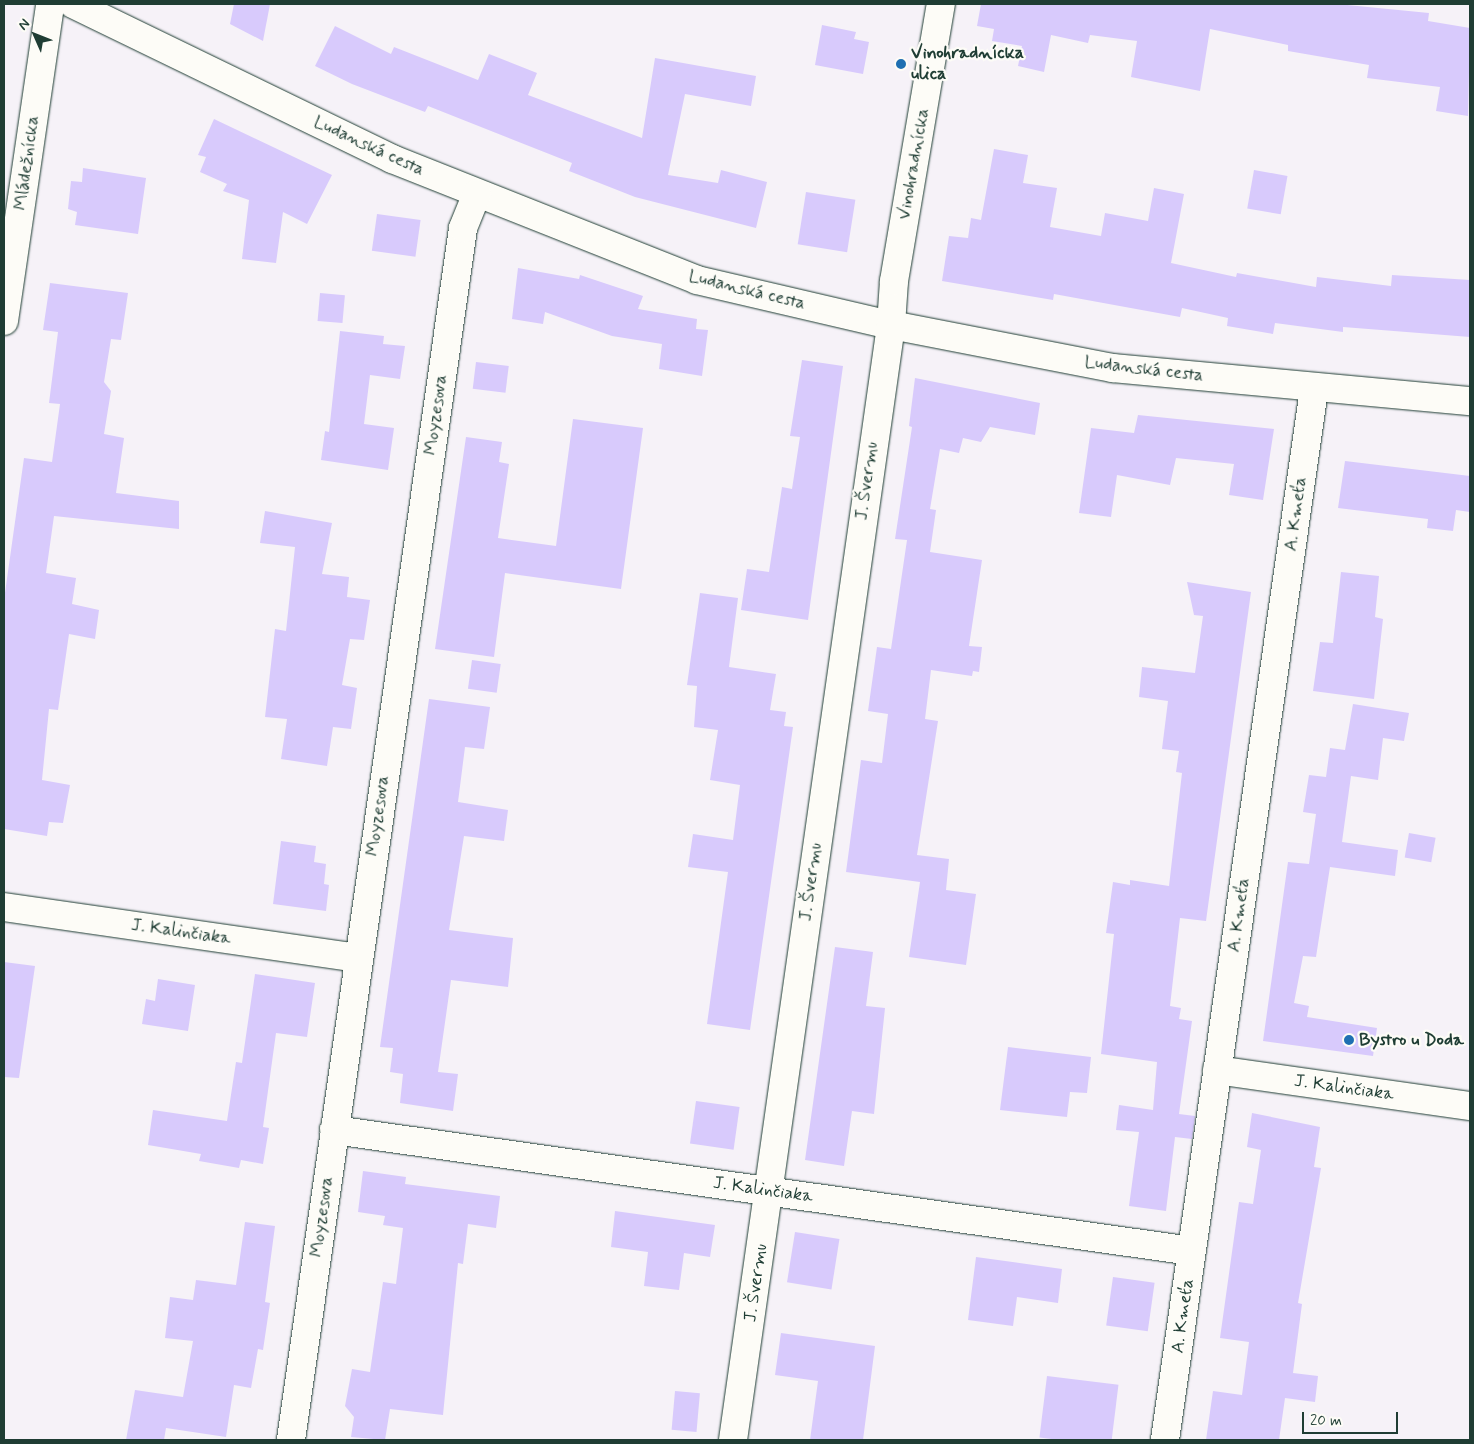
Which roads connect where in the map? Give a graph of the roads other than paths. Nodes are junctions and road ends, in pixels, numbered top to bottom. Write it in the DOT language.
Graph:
graph roads {
  1 [pos="50,4"];
  2 [pos="73,4"];
  3 [pos="941,4"];
  4 [pos="477,194"];
  5 [pos="4,321"];
  6 [pos="891,324"];
  7 [pos="1314,389"];
  8 [pos="1470,402"];
  9 [pos="4,907"];
  10 [pos="357,958"];
  11 [pos="1217,1070"];
  12 [pos="1470,1106"];
  13 [pos="334,1130"];
  14 [pos="769,1190"];
  15 [pos="1192,1251"];
  16 [pos="291,1440"];
  17 [pos="733,1440"];
  18 [pos="1165,1440"];
  1 -- 5 [label="street, Mládežnícka"];
  2 -- 4 [label="street, Ludanská cesta"];
  3 -- 6 [label="street, Vinohradnícka"];
  4 -- 6 [label="street, Ludanská cesta"];
  4 -- 10 [label="street, Moyzesova"];
  6 -- 7 [label="street, Ludanská cesta"];
  6 -- 14 [label="street, J. Švermu"];
  7 -- 8 [label="street, Ludanská cesta"];
  7 -- 11 [label="street, A. Kmeťa"];
  9 -- 10 [label="street, J. Kalinčiaka"];
  10 -- 13 [label="street, Moyzesova"];
  11 -- 12 [label="street, J. Kalinčiaka"];
  11 -- 15 [label="street, A. Kmeťa"];
  13 -- 14 [label="street, J. Kalinčiaka"];
  13 -- 16 [label="street, Moyzesova"];
  14 -- 15 [label="street, J. Kalinčiaka"];
  14 -- 17 [label="street, J. Švermu"];
  15 -- 18 [label="street, A. Kmeťa"];
}
